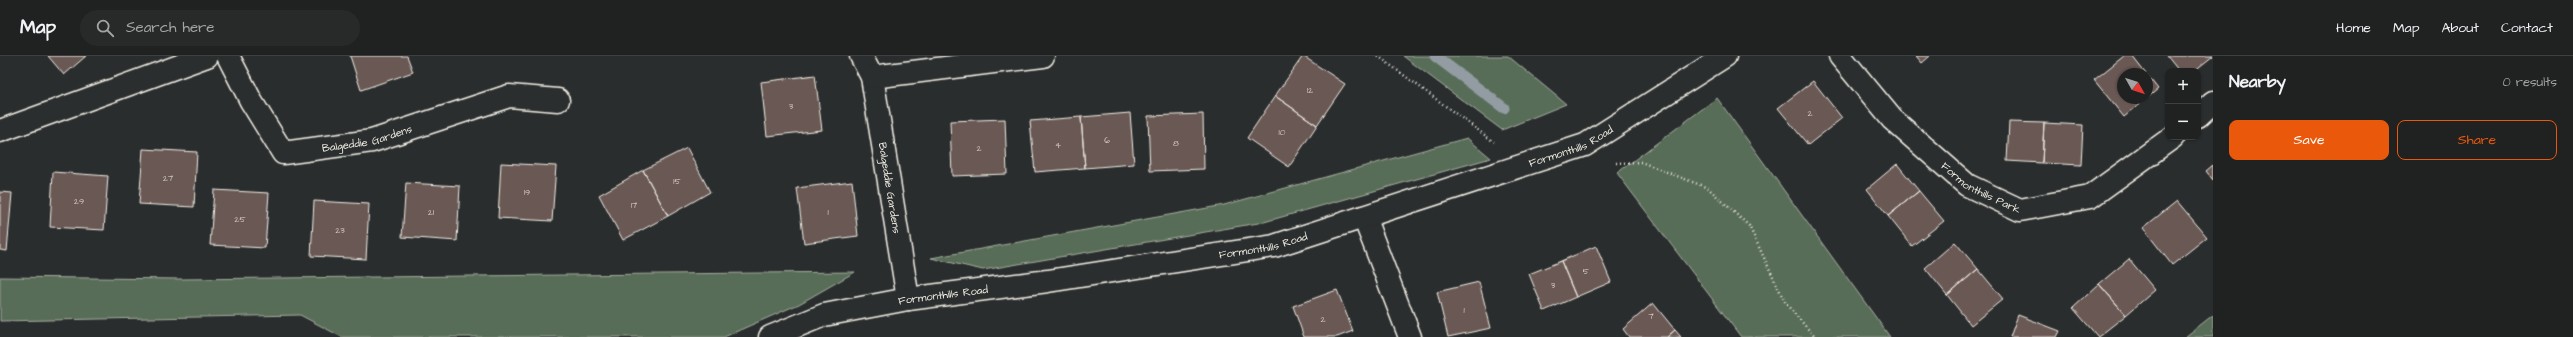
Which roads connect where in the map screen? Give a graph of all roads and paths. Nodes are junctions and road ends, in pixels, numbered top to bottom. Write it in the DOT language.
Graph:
graph roads {
  1 [pos="207,56"];
  2 [pos="228,56"];
  3 [pos="861,56"];
  4 [pos="1043,56"];
  5 [pos="1378,56"];
  6 [pos="1725,56"];
  7 [pos="1840,56"];
  8 [pos="872,77"];
  9 [pos="558,100"];
  10 [pos="2213,102"];
  11 [pos="2201,113"];
  12 [pos="0,131"];
  13 [pos="2169,140"];
  14 [pos="1609,163"];
  15 [pos="1522,166"];
  16 [pos="1364,217"];
  17 [pos="908,299"];
  18 [pos="770,337"];
  19 [pos="1410,337"];
  20 [pos="1815,337"];
  1 -- 12 [label="street"];
  2 -- 9 [label="street, Balgeddie Gardens"];
  3 -- 8 [label="street, Balgeddie Gardens"];
  4 -- 8 [label="street"];
  5 -- 15 [label="path"];
  6 -- 15 [label="street, Formonthills Road"];
  7 -- 13 [label="street, Formonthills Park"];
  8 -- 17 [label="street, Balgeddie Gardens"];
  10 -- 11 [label="street"];
  14 -- 20 [label="path"];
  15 -- 16 [label="street, Formonthills Road"];
  16 -- 17 [label="street, Formonthills Road"];
  16 -- 19 [label="street"];
  17 -- 18 [label="street, Formonthills Road"];
}
